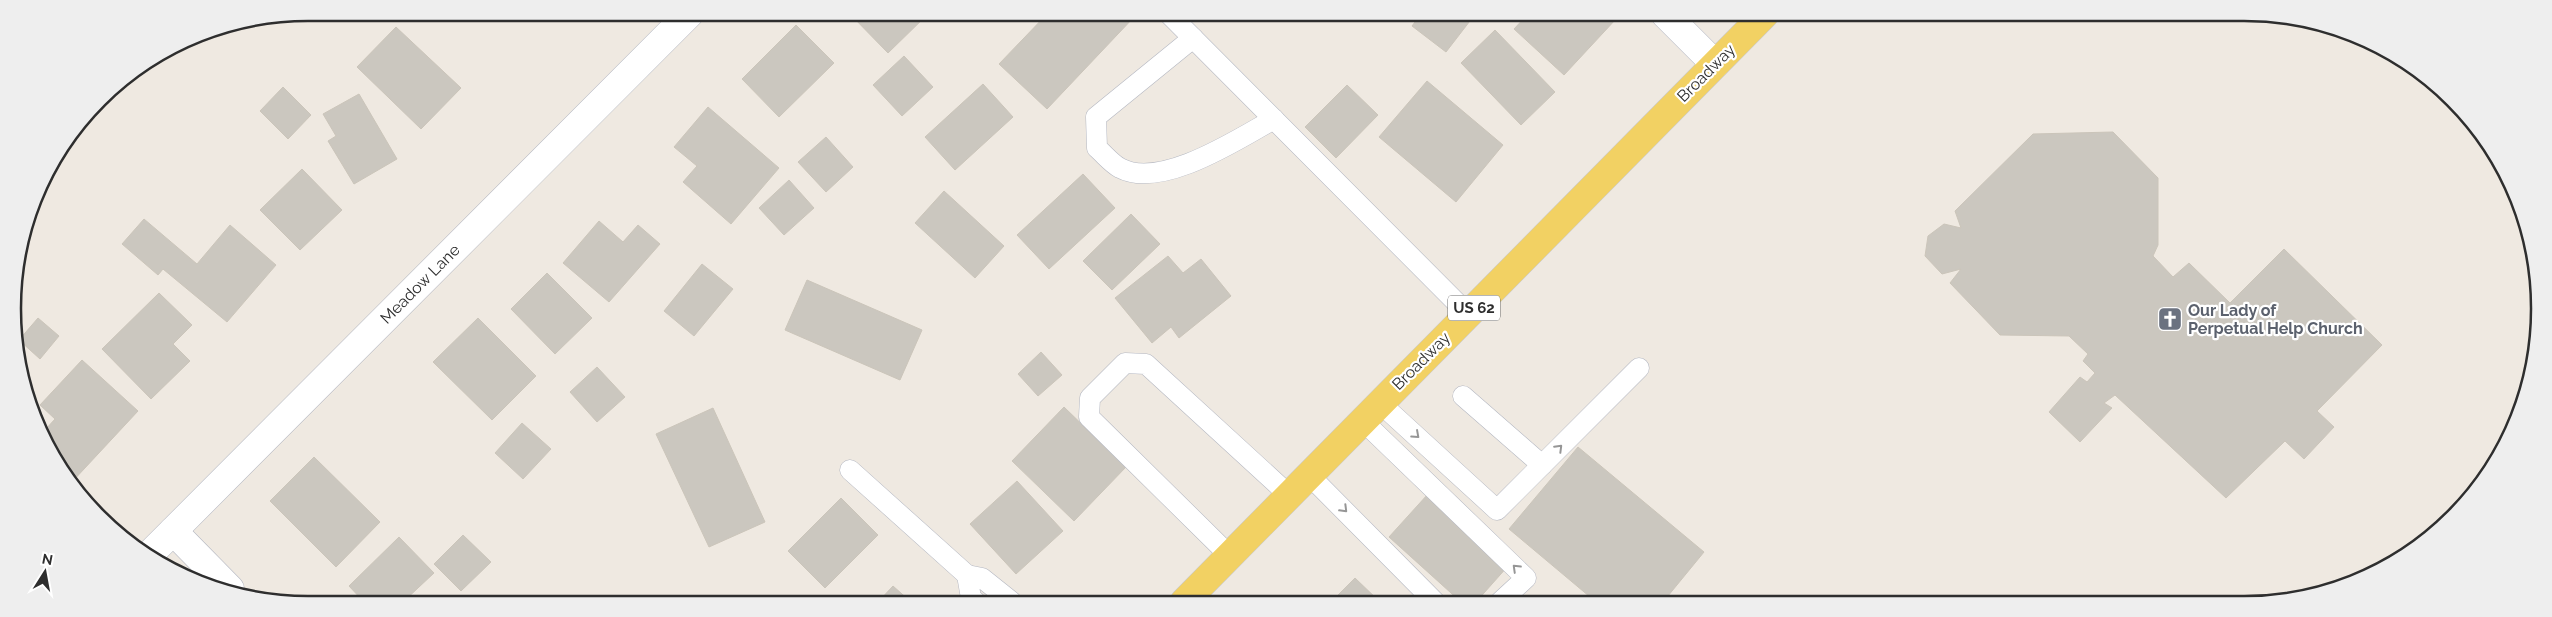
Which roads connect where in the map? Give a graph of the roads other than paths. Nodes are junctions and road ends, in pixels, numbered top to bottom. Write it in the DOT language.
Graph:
graph roads {
  1 [pos="682,21"];
  2 [pos="1176,21"];
  3 [pos="1672,21"];
  4 [pos="1758,21"];
  5 [pos="1193,38"];
  6 [pos="1715,64"];
  7 [pos="1274,119"];
  8 [pos="1468,314"];
  9 [pos="1639,368"];
  10 [pos="1463,396"];
  11 [pos="1371,411"];
  12 [pos="1542,465"];
  13 [pos="850,470"];
  14 [pos="1309,476"];
  15 [pos="1289,495"];
  16 [pos="173,530"];
  17 [pos="154,550"];
  18 [pos="1230,556"];
  19 [pos="967,574"];
  20 [pos="225,583"];
  21 [pos="971,596"];
  22 [pos="1004,596"];
  23 [pos="1190,596"];
  24 [pos="1429,596"];
  25 [pos="1506,596"];
  1 -- 16 [label="street, Meadow Lane"];
  2 -- 5 [label="lane"];
  3 -- 6 [label="street"];
  4 -- 6 [label="main road, Broadway / US 62"];
  5 -- 7 [label="lane"];
  5 -- 7 [label="lane"];
  6 -- 8 [label="main road, Broadway / US 62"];
  7 -- 8 [label="lane"];
  8 -- 11 [label="main road, Broadway / US 62"];
  12 -- 9 [label="lane, one-way"];
  10 -- 12 [label="lane"];
  11 -- 12 [label="lane, one-way"];
  11 -- 14 [label="main road, Broadway / US 62"];
  25 -- 11 [label="lane, one-way"];
  13 -- 19 [label="lane"];
  14 -- 15 [label="main road, Broadway / US 62"];
  14 -- 24 [label="lane, one-way"];
  15 -- 18 [label="main road, Broadway / US 62"];
  15 -- 18 [label="lane"];
  16 -- 17 [label="street, Meadow Lane"];
  16 -- 20 [label="street"];
  18 -- 23 [label="main road, Broadway / US 62"];
  19 -- 21 [label="lane"];
  19 -- 22 [label="lane"];
}
